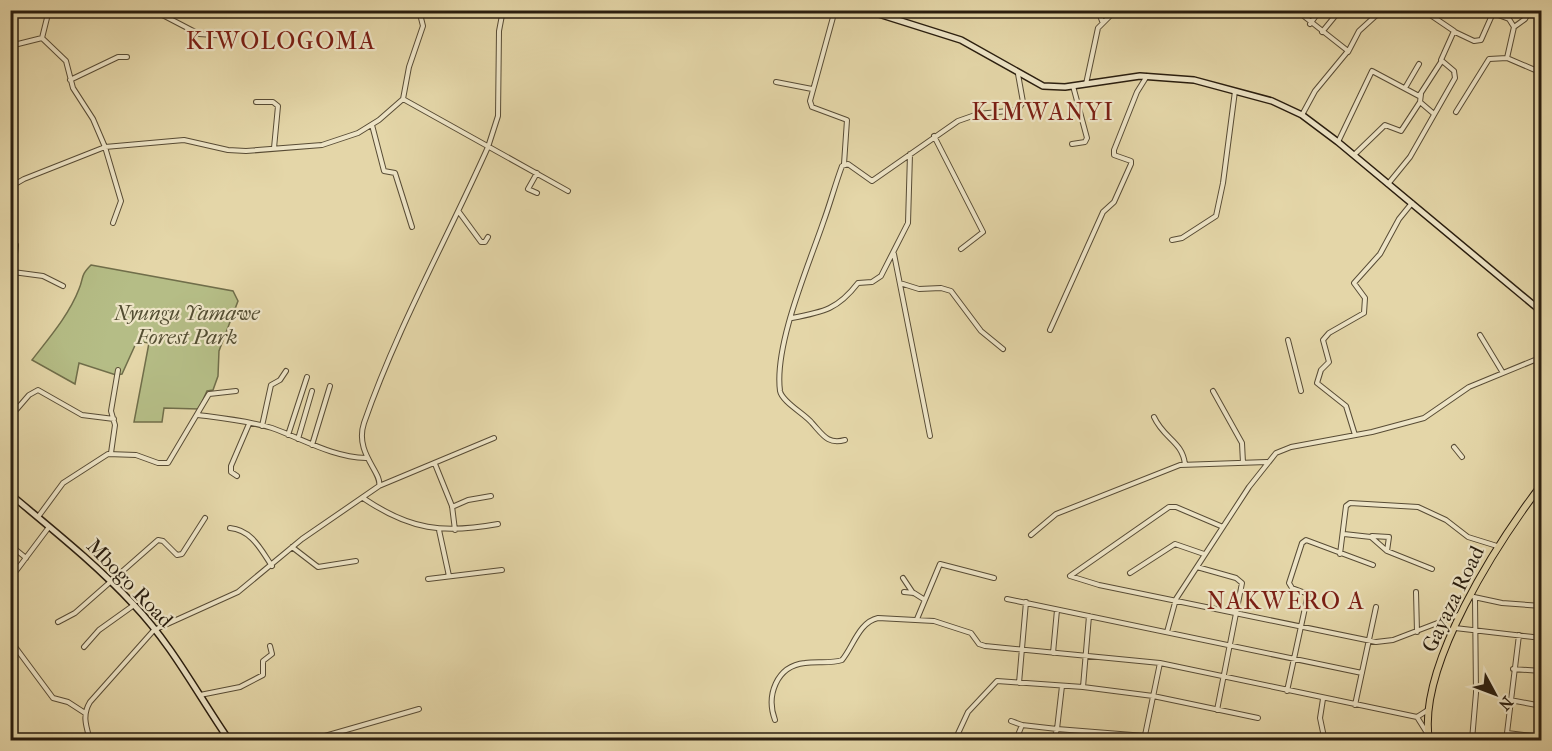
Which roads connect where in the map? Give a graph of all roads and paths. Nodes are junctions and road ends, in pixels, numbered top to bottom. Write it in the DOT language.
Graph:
graph roads {
  1 [pos="66,10"];
  2 [pos="153,10"];
  3 [pos="419,10"];
  4 [pos="503,10"];
  5 [pos="835,10"];
  6 [pos="866,10"];
  7 [pos="1098,10"];
  8 [pos="1116,10"];
  9 [pos="1296,10"];
  10 [pos="1320,10"];
  11 [pos="1340,10"];
  12 [pos="1382,10"];
  13 [pos="1423,10"];
  14 [pos="1530,10"];
  15 [pos="1102,21"];
  16 [pos="1310,24"];
  17 [pos="1514,27"];
  18 [pos="1322,32"];
  19 [pos="1454,32"];
  20 [pos="228,36"];
  21 [pos="42,38"];
  22 [pos="10,46"];
  23 [pos="1348,52"];
  24 [pos="127,57"];
  25 [pos="1507,58"];
  26 [pos="1441,62"];
  27 [pos="1419,64"];
  28 [pos="1541,72"];
  29 [pos="1018,74"];
  30 [pos="1148,76"];
  31 [pos="70,80"];
  32 [pos="776,82"];
  33 [pos="1086,84"];
  34 [pos="1073,86"];
  35 [pos="1405,88"];
  36 [pos="812,89"];
  37 [pos="1235,91"];
  38 [pos="1419,95"];
  39 [pos="403,99"];
  40 [pos="255,102"];
  41 [pos="1420,102"];
  42 [pos="1456,112"];
  43 [pos="1434,114"];
  44 [pos="1302,115"];
  45 [pos="372,125"];
  46 [pos="934,136"];
  47 [pos="1338,142"];
  48 [pos="1072,144"];
  49 [pos="105,147"];
  50 [pos="488,147"];
  51 [pos="274,148"];
  52 [pos="910,154"];
  53 [pos="1354,155"];
  54 [pos="844,164"];
  55 [pos="537,173"];
  56 [pos="1388,184"];
  57 [pos="10,187"];
  58 [pos="568,191"];
  59 [pos="537,194"];
  60 [pos="1413,202"];
  61 [pos="459,212"];
  62 [pos="113,223"];
  63 [pos="412,227"];
  64 [pos="488,237"];
  65 [pos="1172,240"];
  66 [pos="10,242"];
  67 [pos="961,249"];
  68 [pos="894,253"];
  69 [pos="900,283"];
  70 [pos="63,286"];
  71 [pos="1542,312"];
  72 [pos="792,318"];
  73 [pos="1050,330"];
  74 [pos="1480,335"];
  75 [pos="1288,340"];
  76 [pos="1002,349"];
  77 [pos="1542,357"];
  78 [pos="118,370"];
  79 [pos="286,372"];
  80 [pos="1503,373"];
  81 [pos="307,377"];
  82 [pos="330,386"];
  83 [pos="236,391"];
  84 [pos="312,391"];
  85 [pos="1301,391"];
  86 [pos="1214,392"];
  87 [pos="198,415"];
  88 [pos="10,417"];
  89 [pos="1154,417"];
  90 [pos="114,419"];
  91 [pos="249,424"];
  92 [pos="262,426"];
  93 [pos="288,435"];
  94 [pos="1355,435"];
  95 [pos="930,436"];
  96 [pos="494,438"];
  97 [pos="297,439"];
  98 [pos="845,440"];
  99 [pos="312,445"];
  100 [pos="1454,447"];
  101 [pos="111,453"];
  102 [pos="1462,457"];
  103 [pos="366,458"];
  104 [pos="1268,462"];
  105 [pos="1243,463"];
  106 [pos="435,464"];
  107 [pos="1185,464"];
  108 [pos="237,477"];
  109 [pos="1542,484"];
  110 [pos="379,486"];
  111 [pos="10,494"];
  112 [pos="491,496"];
  113 [pos="363,498"];
  114 [pos="452,507"];
  115 [pos="38,517"];
  116 [pos="205,518"];
  117 [pos="498,524"];
  118 [pos="49,527"];
  119 [pos="1223,527"];
  120 [pos="230,528"];
  121 [pos="440,530"];
  122 [pos="455,530"];
  123 [pos="1344,534"];
  124 [pos="1031,535"];
  125 [pos="1371,537"];
  126 [pos="10,545"];
  127 [pos="1497,546"];
  128 [pos="292,547"];
  129 [pos="1387,550"];
  130 [pos="1204,554"];
  131 [pos="1340,554"];
  132 [pos="26,558"];
  133 [pos="356,561"];
  134 [pos="1373,565"];
  135 [pos="272,566"];
  136 [pos="1196,567"];
  137 [pos="1432,569"];
  138 [pos="502,570"];
  139 [pos="1130,573"];
  140 [pos="449,576"];
  141 [pos="903,578"];
  142 [pos="994,578"];
  143 [pos="10,579"];
  144 [pos="428,579"];
  145 [pos="111,582"];
  146 [pos="904,592"];
  147 [pos="1416,592"];
  148 [pos="914,593"];
  149 [pos="1474,596"];
  150 [pos="1007,599"];
  151 [pos="1176,599"];
  152 [pos="924,600"];
  153 [pos="1026,602"];
  154 [pos="134,605"];
  155 [pos="1542,606"];
  156 [pos="1376,607"];
  157 [pos="1057,610"];
  158 [pos="1237,612"];
  159 [pos="1461,614"];
  160 [pos="1089,615"];
  161 [pos="917,619"];
  162 [pos="58,622"];
  163 [pos="1300,625"];
  164 [pos="1455,628"];
  165 [pos="154,630"];
  166 [pos="1167,632"];
  167 [pos="1417,632"];
  168 [pos="1476,632"];
  169 [pos="1519,635"];
  170 [pos="1542,638"];
  171 [pos="10,640"];
  172 [pos="1369,640"];
  173 [pos="270,646"];
  174 [pos="1230,646"];
  175 [pos="84,647"];
  176 [pos="1022,649"];
  177 [pos="1053,653"];
  178 [pos="1086,655"];
  179 [pos="1294,659"];
  180 [pos="1160,663"];
  181 [pos="1513,669"];
  182 [pos="1542,671"];
  183 [pos="1362,673"];
  184 [pos="1223,678"];
  185 [pos="1019,683"];
  186 [pos="1062,686"];
  187 [pos="1083,687"];
  188 [pos="1287,691"];
  189 [pos="199,696"];
  190 [pos="1153,696"];
  191 [pos="1323,699"];
  192 [pos="1510,700"];
  193 [pos="1355,705"];
  194 [pos="1542,706"];
  195 [pos="419,709"];
  196 [pos="1217,710"];
  197 [pos="1429,710"];
  198 [pos="86,713"];
  199 [pos="1417,717"];
  200 [pos="1258,718"];
  201 [pos="775,720"];
  202 [pos="1011,721"];
  203 [pos="1022,725"];
  204 [pos="1057,729"];
  205 [pos="1428,737"];
  206 [pos="1145,738"];
  207 [pos="90,741"];
  208 [pos="229,741"];
  209 [pos="311,741"];
  210 [pos="955,741"];
  211 [pos="1016,741"];
  212 [pos="1054,741"];
  213 [pos="1321,741"];
  214 [pos="1472,741"];
  215 [pos="1538,741"];
  1 -- 21 [label="street"];
  2 -- 20 [label="street"];
  3 -- 39 [label="street"];
  4 -- 50 [label="street"];
  5 -- 36 [label="street"];
  6 -- 29 [label="street"];
  7 -- 15 [label="street"];
  8 -- 15 [label="street"];
  9 -- 16 [label="street"];
  10 -- 16 [label="street"];
  11 -- 18 [label="street"];
  12 -- 23 [label="street"];
  13 -- 19 [label="street"];
  14 -- 17 [label="street"];
  15 -- 33 [label="street"];
  16 -- 18 [label="street"];
  17 -- 19 [label="street"];
  17 -- 25 [label="street"];
  18 -- 23 [label="street"];
  19 -- 26 [label="street"];
  21 -- 22 [label="street"];
  21 -- 31 [label="street"];
  23 -- 44 [label="street"];
  24 -- 31 [label="street"];
  25 -- 28 [label="street"];
  25 -- 42 [label="street"];
  26 -- 38 [label="street"];
  26 -- 43 [label="street"];
  27 -- 35 [label="street"];
  29 -- 34 [label="street"];
  29 -- 46 [label="street"];
  30 -- 33 [label="street"];
  30 -- 37 [label="street"];
  30 -- 73 [label="street"];
  31 -- 49 [label="street"];
  32 -- 36 [label="street"];
  33 -- 34 [label="street"];
  34 -- 48 [label="street"];
  35 -- 38 [label="street"];
  35 -- 47 [label="street"];
  36 -- 54 [label="street"];
  37 -- 44 [label="street"];
  37 -- 65 [label="street"];
  38 -- 41 [label="street"];
  39 -- 45 [label="street"];
  39 -- 50 [label="street"];
  40 -- 51 [label="street"];
  41 -- 43 [label="street"];
  41 -- 53 [label="street"];
  43 -- 56 [label="street"];
  44 -- 47 [label="street"];
  45 -- 51 [label="street"];
  45 -- 63 [label="street"];
  46 -- 52 [label="street"];
  46 -- 67 [label="street"];
  47 -- 53 [label="street"];
  49 -- 51 [label="street"];
  49 -- 57 [label="street"];
  49 -- 62 [label="street"];
  50 -- 55 [label="street"];
  50 -- 61 [label="street"];
  52 -- 54 [label="street"];
  52 -- 68 [label="street"];
  53 -- 56 [label="street"];
  54 -- 72 [label="street"];
  55 -- 58 [label="street"];
  55 -- 59 [label="street"];
  56 -- 60 [label="street"];
  60 -- 71 [label="street"];
  60 -- 94 [label="street"];
  61 -- 64 [label="street"];
  61 -- 103 [label="street"];
  66 -- 70 [label="street"];
  68 -- 69 [label="street"];
  68 -- 72 [label="street"];
  69 -- 76 [label="street"];
  69 -- 95 [label="street"];
  72 -- 98 [label="street"];
  74 -- 80 [label="street"];
  75 -- 85 [label="street"];
  77 -- 80 [label="street"];
  78 -- 90 [label="street"];
  79 -- 92 [label="street"];
  80 -- 94 [label="street"];
  81 -- 93 [label="street"];
  82 -- 99 [label="street"];
  83 -- 87 [label="street"];
  84 -- 97 [label="street"];
  86 -- 105 [label="street"];
  87 -- 91 [label="street"];
  87 -- 101 [label="street"];
  88 -- 90 [label="street"];
  89 -- 107 [label="street"];
  90 -- 101 [label="street"];
  91 -- 92 [label="street"];
  91 -- 108 [label="street"];
  92 -- 93 [label="street"];
  93 -- 97 [label="street"];
  94 -- 104 [label="street"];
  96 -- 106 [label="street"];
  97 -- 99 [label="street"];
  99 -- 103 [label="street"];
  100 -- 102 [label="street"];
  101 -- 115 [label="street"];
  103 -- 110 [label="street"];
  104 -- 105 [label="street"];
  104 -- 119 [label="street"];
  105 -- 107 [label="street"];
  106 -- 110 [label="street"];
  106 -- 114 [label="street"];
  107 -- 124 [label="street"];
  109 -- 127 [label="main road, Gayaza Road"];
  110 -- 113 [label="street"];
  111 -- 115 [label="street, Mbogo Road"];
  112 -- 114 [label="street"];
  113 -- 121 [label="street"];
  113 -- 128 [label="street"];
  114 -- 122 [label="street"];
  115 -- 118 [label="street, Mbogo Road"];
  116 -- 145 [label="street"];
  117 -- 122 [label="street"];
  118 -- 132 [label="street"];
  118 -- 145 [label="street, Mbogo Road"];
  119 -- 130 [label="street"];
  119 -- 151 [label="street"];
  120 -- 135 [label="street"];
  121 -- 122 [label="street"];
  121 -- 140 [label="street"];
  123 -- 125 [label="street"];
  123 -- 127 [label="street"];
  123 -- 131 [label="street"];
  125 -- 129 [label="street"];
  125 -- 129 [label="street"];
  126 -- 132 [label="street"];
  127 -- 149 [label="main road, Gayaza Road"];
  128 -- 133 [label="street"];
  128 -- 135 [label="street"];
  129 -- 137 [label="street"];
  130 -- 136 [label="street"];
  130 -- 139 [label="street"];
  131 -- 134 [label="street"];
  131 -- 163 [label="street"];
  132 -- 143 [label="street"];
  135 -- 165 [label="street"];
  136 -- 151 [label="street"];
  136 -- 158 [label="street"];
  138 -- 140 [label="street"];
  140 -- 144 [label="street"];
  141 -- 148 [label="street"];
  142 -- 152 [label="street"];
  145 -- 154 [label="street, Mbogo Road"];
  145 -- 162 [label="street"];
  146 -- 148 [label="street"];
  147 -- 167 [label="street"];
  148 -- 152 [label="street"];
  149 -- 155 [label="street"];
  149 -- 159 [label="main road, Gayaza Road"];
  149 -- 168 [label="street"];
  150 -- 153 [label="street"];
  151 -- 158 [label="street"];
  151 -- 166 [label="street"];
  152 -- 161 [label="street"];
  153 -- 157 [label="street"];
  153 -- 176 [label="street"];
  154 -- 165 [label="street, Mbogo Road"];
  154 -- 175 [label="street"];
  156 -- 172 [label="street"];
  157 -- 160 [label="street"];
  157 -- 177 [label="street"];
  158 -- 163 [label="street"];
  158 -- 174 [label="street"];
  159 -- 164 [label="main road, Gayaza Road"];
  159 -- 167 [label="street"];
  160 -- 166 [label="street"];
  160 -- 178 [label="street"];
  161 -- 176 [label="street"];
  161 -- 201 [label="street"];
  163 -- 172 [label="street"];
  163 -- 179 [label="street"];
  164 -- 168 [label="street"];
  164 -- 197 [label="main road, Gayaza Road"];
  165 -- 189 [label="street, Mbogo Road"];
  165 -- 198 [label="street"];
  166 -- 174 [label="street"];
  167 -- 172 [label="street"];
  168 -- 169 [label="street"];
  168 -- 214 [label="street"];
  169 -- 170 [label="street"];
  169 -- 181 [label="street"];
  171 -- 198 [label="street"];
  172 -- 183 [label="street"];
  173 -- 189 [label="street"];
  174 -- 179 [label="street"];
  174 -- 184 [label="street"];
  176 -- 177 [label="street"];
  176 -- 185 [label="street"];
  177 -- 178 [label="street"];
  178 -- 180 [label="street"];
  178 -- 187 [label="street"];
  179 -- 183 [label="street"];
  179 -- 188 [label="street"];
  180 -- 184 [label="street"];
  180 -- 190 [label="street"];
  181 -- 182 [label="street"];
  181 -- 192 [label="street"];
  183 -- 193 [label="street"];
  184 -- 188 [label="street"];
  184 -- 196 [label="street"];
  185 -- 186 [label="street"];
  185 -- 210 [label="street"];
  186 -- 187 [label="street"];
  186 -- 204 [label="street"];
  187 -- 190 [label="street"];
  188 -- 191 [label="street"];
  189 -- 208 [label="street, Mbogo Road"];
  190 -- 196 [label="street"];
  190 -- 206 [label="street"];
  191 -- 193 [label="street"];
  191 -- 213 [label="street"];
  192 -- 194 [label="street"];
  192 -- 215 [label="street"];
  193 -- 199 [label="street"];
  195 -- 209 [label="street"];
  196 -- 200 [label="street"];
  197 -- 199 [label="street"];
  197 -- 205 [label="main road, Gayaza Road"];
  198 -- 207 [label="street"];
  199 -- 205 [label="street"];
  202 -- 203 [label="street"];
  203 -- 204 [label="street"];
  203 -- 211 [label="street"];
  204 -- 206 [label="street"];
  204 -- 212 [label="street"];
}
